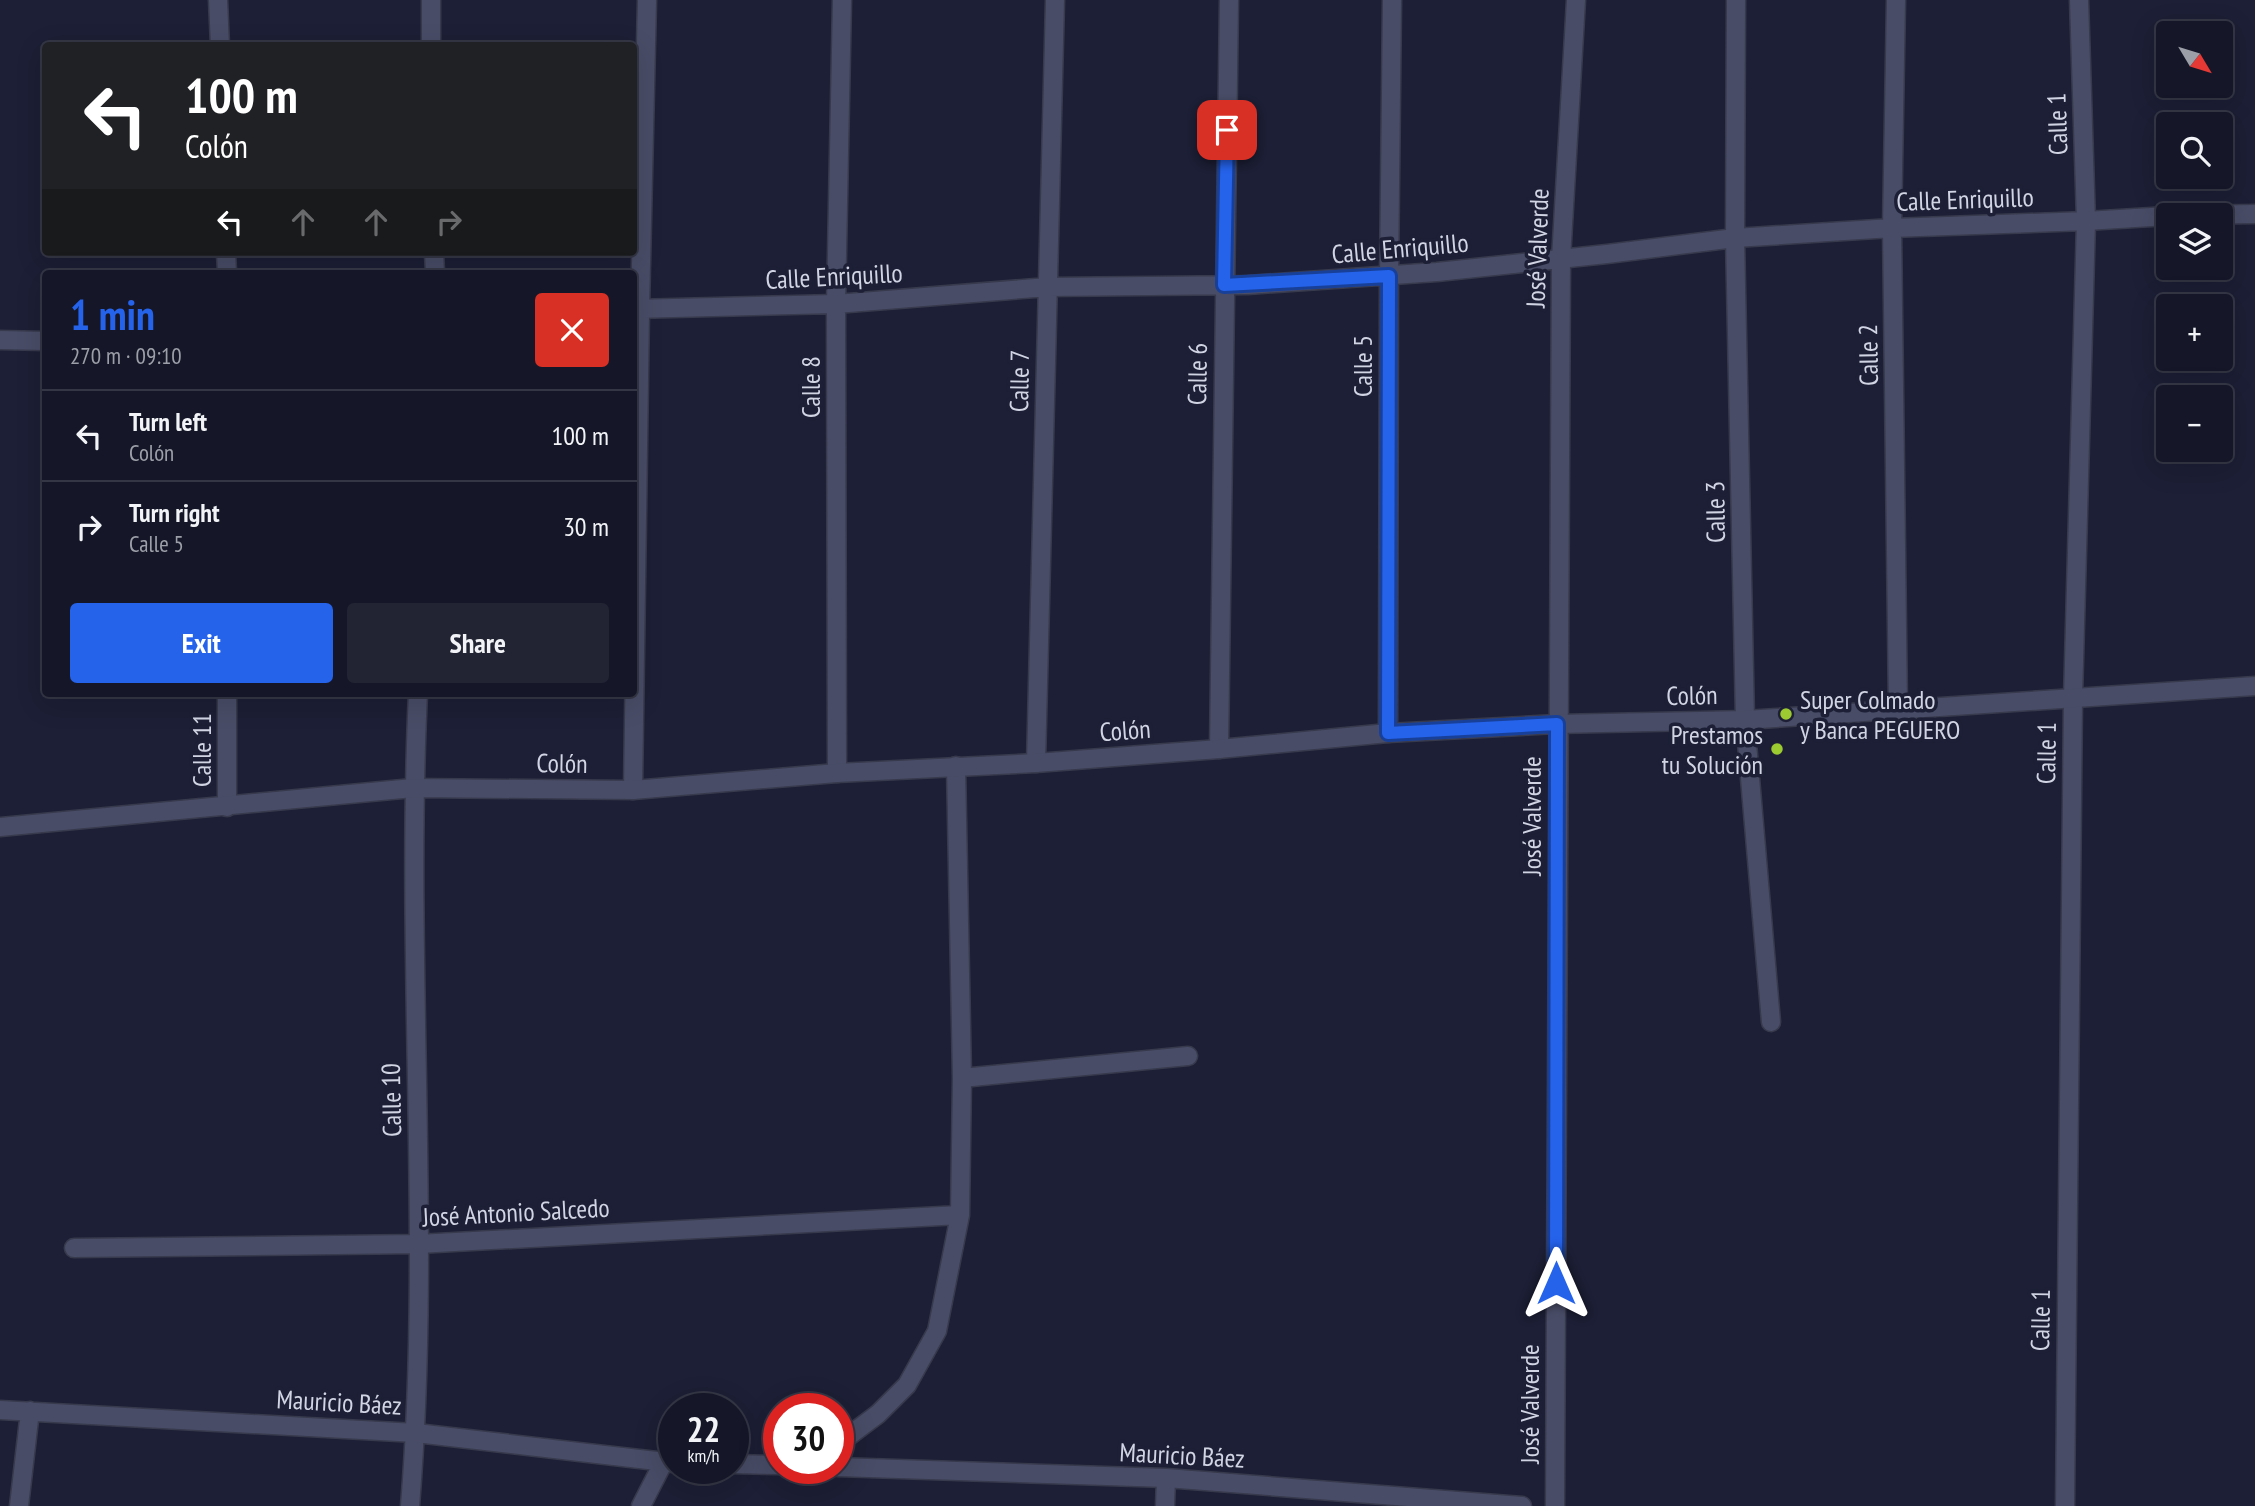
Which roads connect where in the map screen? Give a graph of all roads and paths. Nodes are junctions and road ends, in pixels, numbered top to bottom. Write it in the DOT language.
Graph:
graph roads {
  1 [pos="218,0"];
  2 [pos="431,0"];
  3 [pos="647,0"];
  4 [pos="842,0"];
  5 [pos="1055,0"];
  6 [pos="1229,0"];
  7 [pos="1392,0"];
  8 [pos="1577,0"];
  9 [pos="1736,0"];
  10 [pos="1896,0"];
  11 [pos="2079,0"];
  12 [pos="220,42"];
  13 [pos="432,42"];
  14 [pos="2233,214"];
  15 [pos="2255,214"];
  16 [pos="2156,217"];
  17 [pos="2086,221"];
  18 [pos="1892,228"];
  19 [pos="1735,238"];
  20 [pos="1561,259"];
  21 [pos="1389,276"];
  22 [pos="637,281"];
  23 [pos="1224,285"];
  24 [pos="1048,287"];
  25 [pos="836,304"];
  26 [pos="637,309"];
  27 [pos="0,340"];
  28 [pos="42,341"];
  29 [pos="2255,686"];
  30 [pos="227,697"];
  31 [pos="418,697"];
  32 [pos="634,697"];
  33 [pos="2073,698"];
  34 [pos="1898,709"];
  35 [pos="1745,720"];
  36 [pos="1557,724"];
  37 [pos="1388,733"];
  38 [pos="1219,749"];
  39 [pos="1036,762"];
  40 [pos="956,766"];
  41 [pos="837,773"];
  42 [pos="413,788"];
  43 [pos="633,790"];
  44 [pos="227,807"];
  45 [pos="0,827"];
  46 [pos="1771,1022"];
  47 [pos="1188,1056"];
  48 [pos="962,1078"];
  49 [pos="960,1215"];
  50 [pos="418,1244"];
  51 [pos="74,1248"];
  52 [pos="0,1410"];
  53 [pos="30,1410"];
  54 [pos="854,1432"];
  55 [pos="416,1433"];
  56 [pos="658,1462"];
  57 [pos="854,1468"];
  58 [pos="1166,1479"];
  59 [pos="658,1480"];
  60 [pos="19,1506"];
  61 [pos="411,1506"];
  62 [pos="641,1506"];
  63 [pos="1165,1506"];
  64 [pos="1522,1506"];
  65 [pos="1555,1506"];
  66 [pos="2065,1506"];
  1 -- 12 [label="street"];
  2 -- 13 [label="street"];
  3 -- 22 [label="street"];
  4 -- 25 [label="street, Calle 8"];
  5 -- 24 [label="street, Calle 7"];
  6 -- 23 [label="street, Calle 6"];
  7 -- 21 [label="street, Calle 5"];
  8 -- 20 [label="street, José Valverde"];
  9 -- 19 [label="street, Calle 3"];
  10 -- 18 [label="street, Calle 2"];
  11 -- 17 [label="street, Calle 1"];
  14 -- 15 [label="street"];
  16 -- 17 [label="street, Calle Enriquillo"];
  17 -- 18 [label="street, Calle Enriquillo"];
  17 -- 33 [label="street, Calle 1"];
  18 -- 19 [label="street, Calle Enriquillo"];
  18 -- 34 [label="street, Calle 2"];
  19 -- 20 [label="street, Calle Enriquillo"];
  19 -- 35 [label="street, Calle 3"];
  20 -- 21 [label="street, Calle Enriquillo"];
  20 -- 36 [label="street, José Valverde"];
  21 -- 23 [label="street, Calle Enriquillo"];
  21 -- 37 [label="street, Calle 5"];
  23 -- 24 [label="street, Calle Enriquillo"];
  23 -- 38 [label="street, Calle 6"];
  24 -- 25 [label="street, Calle Enriquillo"];
  24 -- 39 [label="street, Calle 7"];
  25 -- 26 [label="street, Calle Enriquillo"];
  25 -- 41 [label="street, Calle 8"];
  27 -- 28 [label="street"];
  29 -- 33 [label="street, Colón"];
  30 -- 44 [label="street, Calle 11"];
  31 -- 42 [label="street, Calle 10"];
  32 -- 43 [label="street"];
  33 -- 34 [label="street, Colón"];
  33 -- 66 [label="street, Calle 1"];
  34 -- 35 [label="street, Colón"];
  35 -- 36 [label="street, Colón"];
  35 -- 46 [label="street, Calle 3"];
  36 -- 37 [label="street, Colón"];
  36 -- 65 [label="street, José Valverde"];
  37 -- 38 [label="street, Colón"];
  38 -- 39 [label="street, Colón"];
  39 -- 40 [label="street, Colón"];
  40 -- 41 [label="street, Colón"];
  40 -- 48 [label="street"];
  41 -- 43 [label="street, Colón"];
  42 -- 43 [label="street, Colón"];
  42 -- 44 [label="street, Colón"];
  42 -- 50 [label="street, Calle 10"];
  44 -- 45 [label="street, Colón"];
  47 -- 48 [label="street"];
  48 -- 49 [label="street"];
  49 -- 50 [label="street, José Antonio Salcedo"];
  49 -- 54 [label="street"];
  50 -- 51 [label="street, José Antonio Salcedo"];
  50 -- 55 [label="street, Calle 10"];
  52 -- 53 [label="street, Mauricio Báez"];
  53 -- 55 [label="street, Mauricio Báez"];
  53 -- 60 [label="street"];
  55 -- 56 [label="street, Mauricio Báez"];
  55 -- 61 [label="street, Calle 10"];
  57 -- 58 [label="street, Mauricio Báez"];
  58 -- 63 [label="street"];
  58 -- 64 [label="street, Mauricio Báez"];
  59 -- 62 [label="street"];
}
